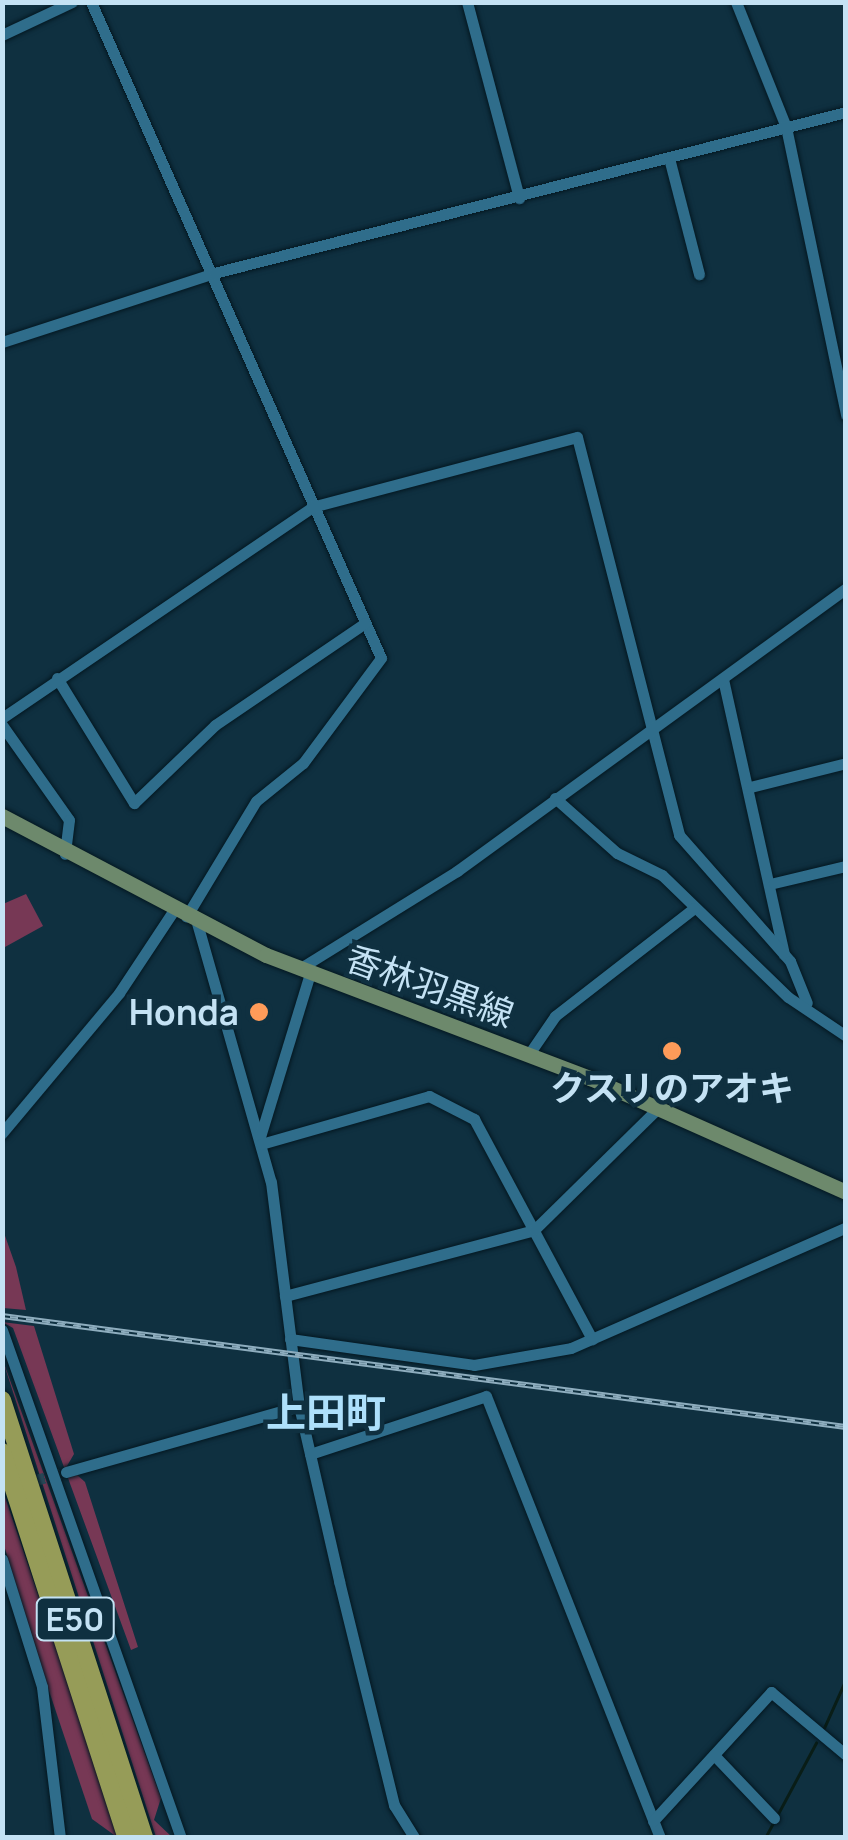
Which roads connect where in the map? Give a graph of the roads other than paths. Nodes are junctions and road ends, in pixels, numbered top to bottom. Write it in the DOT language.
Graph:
graph roads {
  1 [pos="72,2"];
  2 [pos="91,2"];
  3 [pos="467,2"];
  4 [pos="736,2"];
  5 [pos="2,35"];
  6 [pos="846,112"];
  7 [pos="786,127"];
  8 [pos="669,158"];
  9 [pos="519,198"];
  10 [pos="214,273"];
  11 [pos="699,274"];
  12 [pos="2,342"];
  13 [pos="846,415"];
  14 [pos="312,507"];
  15 [pos="846,588"];
  16 [pos="365,624"];
  17 [pos="57,678"];
  18 [pos="723,679"];
  19 [pos="2,722"];
  20 [pos="652,730"];
  21 [pos="846,763"];
  22 [pos="750,788"];
  23 [pos="555,798"];
  24 [pos="2,816"];
  25 [pos="65,854"];
  26 [pos="846,866"];
  27 [pos="774,883"];
  28 [pos="694,908"];
  29 [pos="186,916"];
  30 [pos="784,954"];
  31 [pos="304,971"];
  32 [pos="807,1003"];
  33 [pos="846,1036"];
  34 [pos="529,1054"];
  35 [pos="656,1109"];
  36 [pos="2,1132"];
  37 [pos="260,1140"];
  38 [pos="846,1192"];
  39 [pos="846,1227"];
  40 [pos="534,1230"];
  41 [pos="285,1296"];
  42 [pos="2,1330"];
  43 [pos="290,1339"];
  44 [pos="592,1340"];
  45 [pos="2,1400"];
  46 [pos="300,1406"];
  47 [pos="2,1452"];
  48 [pos="310,1454"];
  49 [pos="66,1472"];
  50 [pos="2,1560"];
  51 [pos="714,1755"];
  52 [pos="845,1755"];
  53 [pos="774,1818"];
  54 [pos="653,1822"];
  55 [pos="60,1838"];
  56 [pos="127,1838"];
  57 [pos="144,1838"];
  58 [pos="181,1838"];
  59 [pos="415,1838"];
  60 [pos="660,1838"];
  1 -- 5 [label="street"];
  2 -- 10 [label="street"];
  3 -- 9 [label="street"];
  4 -- 7 [label="street"];
  6 -- 7 [label="street"];
  7 -- 8 [label="street"];
  7 -- 13 [label="street"];
  8 -- 9 [label="street"];
  8 -- 11 [label="street"];
  9 -- 10 [label="street"];
  10 -- 12 [label="street"];
  10 -- 14 [label="street"];
  14 -- 16 [label="street"];
  14 -- 17 [label="street"];
  14 -- 20 [label="street"];
  15 -- 18 [label="street"];
  16 -- 17 [label="street"];
  16 -- 29 [label="street"];
  17 -- 19 [label="street"];
  18 -- 20 [label="street"];
  18 -- 22 [label="street"];
  19 -- 25 [label="street"];
  20 -- 23 [label="street"];
  20 -- 30 [label="street"];
  21 -- 22 [label="street"];
  22 -- 27 [label="street"];
  23 -- 28 [label="street"];
  23 -- 31 [label="street"];
  24 -- 25 [label="main road, 香林羽黒線"];
  25 -- 29 [label="main road, 香林羽黒線"];
  26 -- 27 [label="street"];
  27 -- 30 [label="street"];
  28 -- 32 [label="street"];
  28 -- 34 [label="street"];
  29 -- 31 [label="main road, 香林羽黒線"];
  29 -- 36 [label="street"];
  29 -- 37 [label="street"];
  30 -- 32 [label="street"];
  31 -- 34 [label="main road, 香林羽黒線"];
  31 -- 37 [label="street"];
  32 -- 33 [label="street"];
  34 -- 35 [label="main road, 香林羽黒線"];
  35 -- 38 [label="main road, 香林羽黒線"];
  35 -- 40 [label="street"];
  37 -- 40 [label="street"];
  37 -- 41 [label="street"];
  39 -- 44 [label="street"];
  40 -- 41 [label="street"];
  40 -- 44 [label="street"];
  41 -- 43 [label="street"];
  42 -- 58 [label="street"];
  43 -- 44 [label="street"];
  43 -- 46 [label="street"];
  45 -- 57 [label="highway, E50"];
  46 -- 48 [label="street"];
  46 -- 49 [label="street"];
  47 -- 56 [label="highway, E50"];
  48 -- 54 [label="street"];
  48 -- 59 [label="street"];
  50 -- 55 [label="street"];
  51 -- 52 [label="street"];
  51 -- 53 [label="street"];
  51 -- 54 [label="street"];
  54 -- 60 [label="street"];
}
